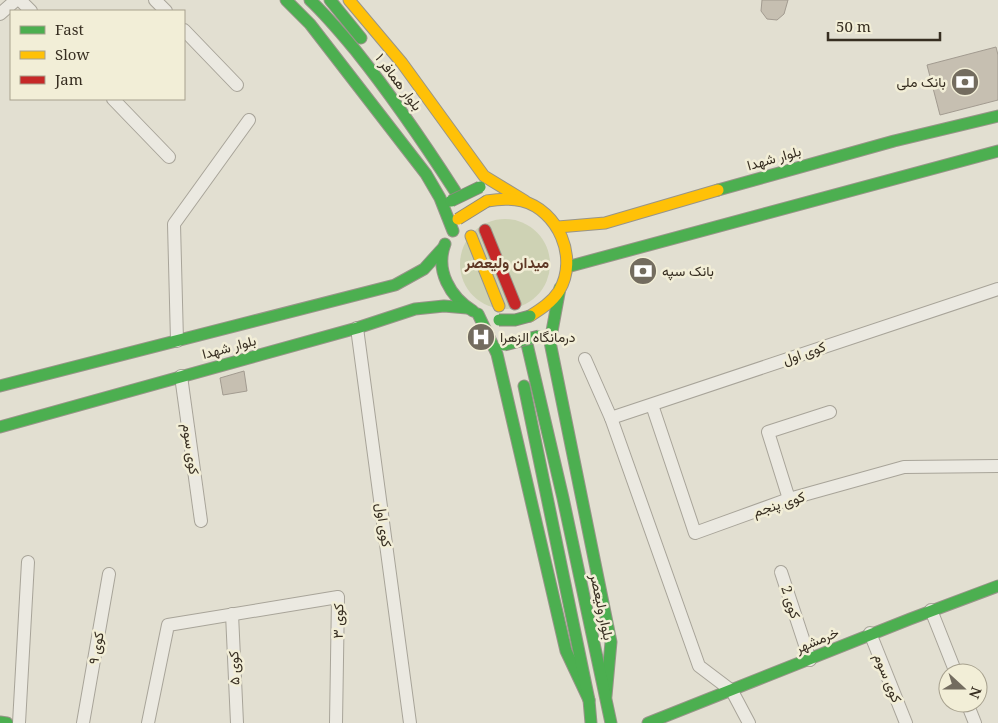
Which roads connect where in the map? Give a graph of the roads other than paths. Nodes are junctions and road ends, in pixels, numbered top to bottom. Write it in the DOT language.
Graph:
graph roads {
  1 [pos="16,0"];
  2 [pos="20,0"];
  3 [pos="155,0"];
  4 [pos="286,0"];
  5 [pos="310,0"];
  6 [pos="330,0"];
  7 [pos="348,0"];
  8 [pos="30,10"];
  9 [pos="165,10"];
  10 [pos="0,13"];
  11 [pos="185,31"];
  12 [pos="371,50"];
  13 [pos="237,85"];
  14 [pos="114,100"];
  15 [pos="998,116"];
  16 [pos="249,120"];
  17 [pos="433,137"];
  18 [pos="998,151"];
  19 [pos="169,157"];
  20 [pos="482,181"];
  21 [pos="452,194"];
  22 [pos="525,201"];
  23 [pos="558,227"];
  24 [pos="485,230"];
  25 [pos="453,231"];
  26 [pos="471,236"];
  27 [pos="443,248"];
  28 [pos="567,267"];
  29 [pos="560,288"];
  30 [pos="998,289"];
  31 [pos="515,304"];
  32 [pos="499,306"];
  33 [pos="473,311"];
  34 [pos="357,328"];
  35 [pos="178,341"];
  36 [pos="550,342"];
  37 [pos="512,349"];
  38 [pos="585,359"];
  39 [pos="521,375"];
  40 [pos="181,376"];
  41 [pos="0,386"];
  42 [pos="652,405"];
  43 [pos="830,412"];
  44 [pos="611,418"];
  45 [pos="0,427"];
  46 [pos="998,466"];
  47 [pos="790,499"];
  48 [pos="201,521"];
  49 [pos="28,562"];
  50 [pos="781,572"];
  51 [pos="109,574"];
  52 [pos="998,586"];
  53 [pos="931,610"];
  54 [pos="232,614"];
  55 [pos="870,633"];
  56 [pos="810,660"];
  57 [pos="952,663"];
  58 [pos="732,691"];
  59 [pos="606,696"];
  60 [pos="589,700"];
  61 [pos="0,722"];
  62 [pos="7,723"];
  63 [pos="18,723"];
  64 [pos="83,723"];
  65 [pos="148,723"];
  66 [pos="237,723"];
  67 [pos="336,723"];
  68 [pos="410,723"];
  69 [pos="591,723"];
  70 [pos="611,723"];
  71 [pos="648,723"];
  72 [pos="749,723"];
  73 [pos="906,723"];
  1 -- 10 [label="street"];
  2 -- 8 [label="street"];
  3 -- 9 [label="street"];
  4 -- 21 [label="main road"];
  5 -- 21 [label="main road, بلوار همافر ۱"];
  6 -- 12 [label="main road, بلوار همافر ۱"];
  7 -- 20 [label="main road"];
  11 -- 13 [label="street"];
  14 -- 19 [label="street"];
  15 -- 23 [label="main road, بلوار شهدا"];
  16 -- 35 [label="street"];
  17 -- 21 [label="main road"];
  18 -- 28 [label="main road"];
  20 -- 21 [label="main road, bridge"];
  20 -- 22 [label="main road"];
  21 -- 25 [label="main road"];
  22 -- 23 [label="main road"];
  22 -- 25 [label="main road, bridge"];
  23 -- 28 [label="main road"];
  24 -- 31 [label="main road"];
  25 -- 27 [label="main road"];
  26 -- 32 [label="main road"];
  27 -- 33 [label="main road"];
  27 -- 35 [label="main road, بلوار شهدا"];
  28 -- 29 [label="main road"];
  29 -- 33 [label="main road, bridge"];
  29 -- 36 [label="main road"];
  30 -- 42 [label="street, کوی اول"];
  33 -- 34 [label="main road, بلوار شهدا"];
  33 -- 37 [label="main road"];
  34 -- 40 [label="main road, بلوار شهدا"];
  34 -- 68 [label="street, کوی اول"];
  35 -- 41 [label="main road, بلوار شهدا"];
  36 -- 37 [label="main road, bridge"];
  36 -- 59 [label="main road"];
  37 -- 59 [label="main road, بلوار ولیعصر"];
  37 -- 60 [label="main road"];
  38 -- 44 [label="street"];
  39 -- 60 [label="main road"];
  40 -- 45 [label="main road, بلوار شهدا"];
  40 -- 48 [label="street, کوی سوم"];
  42 -- 44 [label="street, کوی اول"];
  42 -- 47 [label="street, کوی پنجم"];
  43 -- 47 [label="street"];
  44 -- 58 [label="street"];
  46 -- 47 [label="street, کوی پنجم"];
  49 -- 63 [label="street"];
  50 -- 56 [label="street, کوی 2"];
  51 -- 64 [label="street, کوی ۹"];
  52 -- 53 [label="main road, خرمشهر"];
  53 -- 55 [label="main road, خرمشهر"];
  53 -- 57 [label="street"];
  54 -- 65 [label="street"];
  54 -- 66 [label="street, کوی ۵"];
  54 -- 67 [label="street, کوی ۳"];
  55 -- 56 [label="main road, خرمشهر"];
  55 -- 73 [label="street, کوی سوم"];
  56 -- 58 [label="main road, خرمشهر"];
  58 -- 71 [label="main road, خرمشهر"];
  58 -- 72 [label="street"];
  59 -- 70 [label="main road, بلوار ولیعصر"];
  60 -- 69 [label="main road"];
  61 -- 62 [label="main road"];
}
